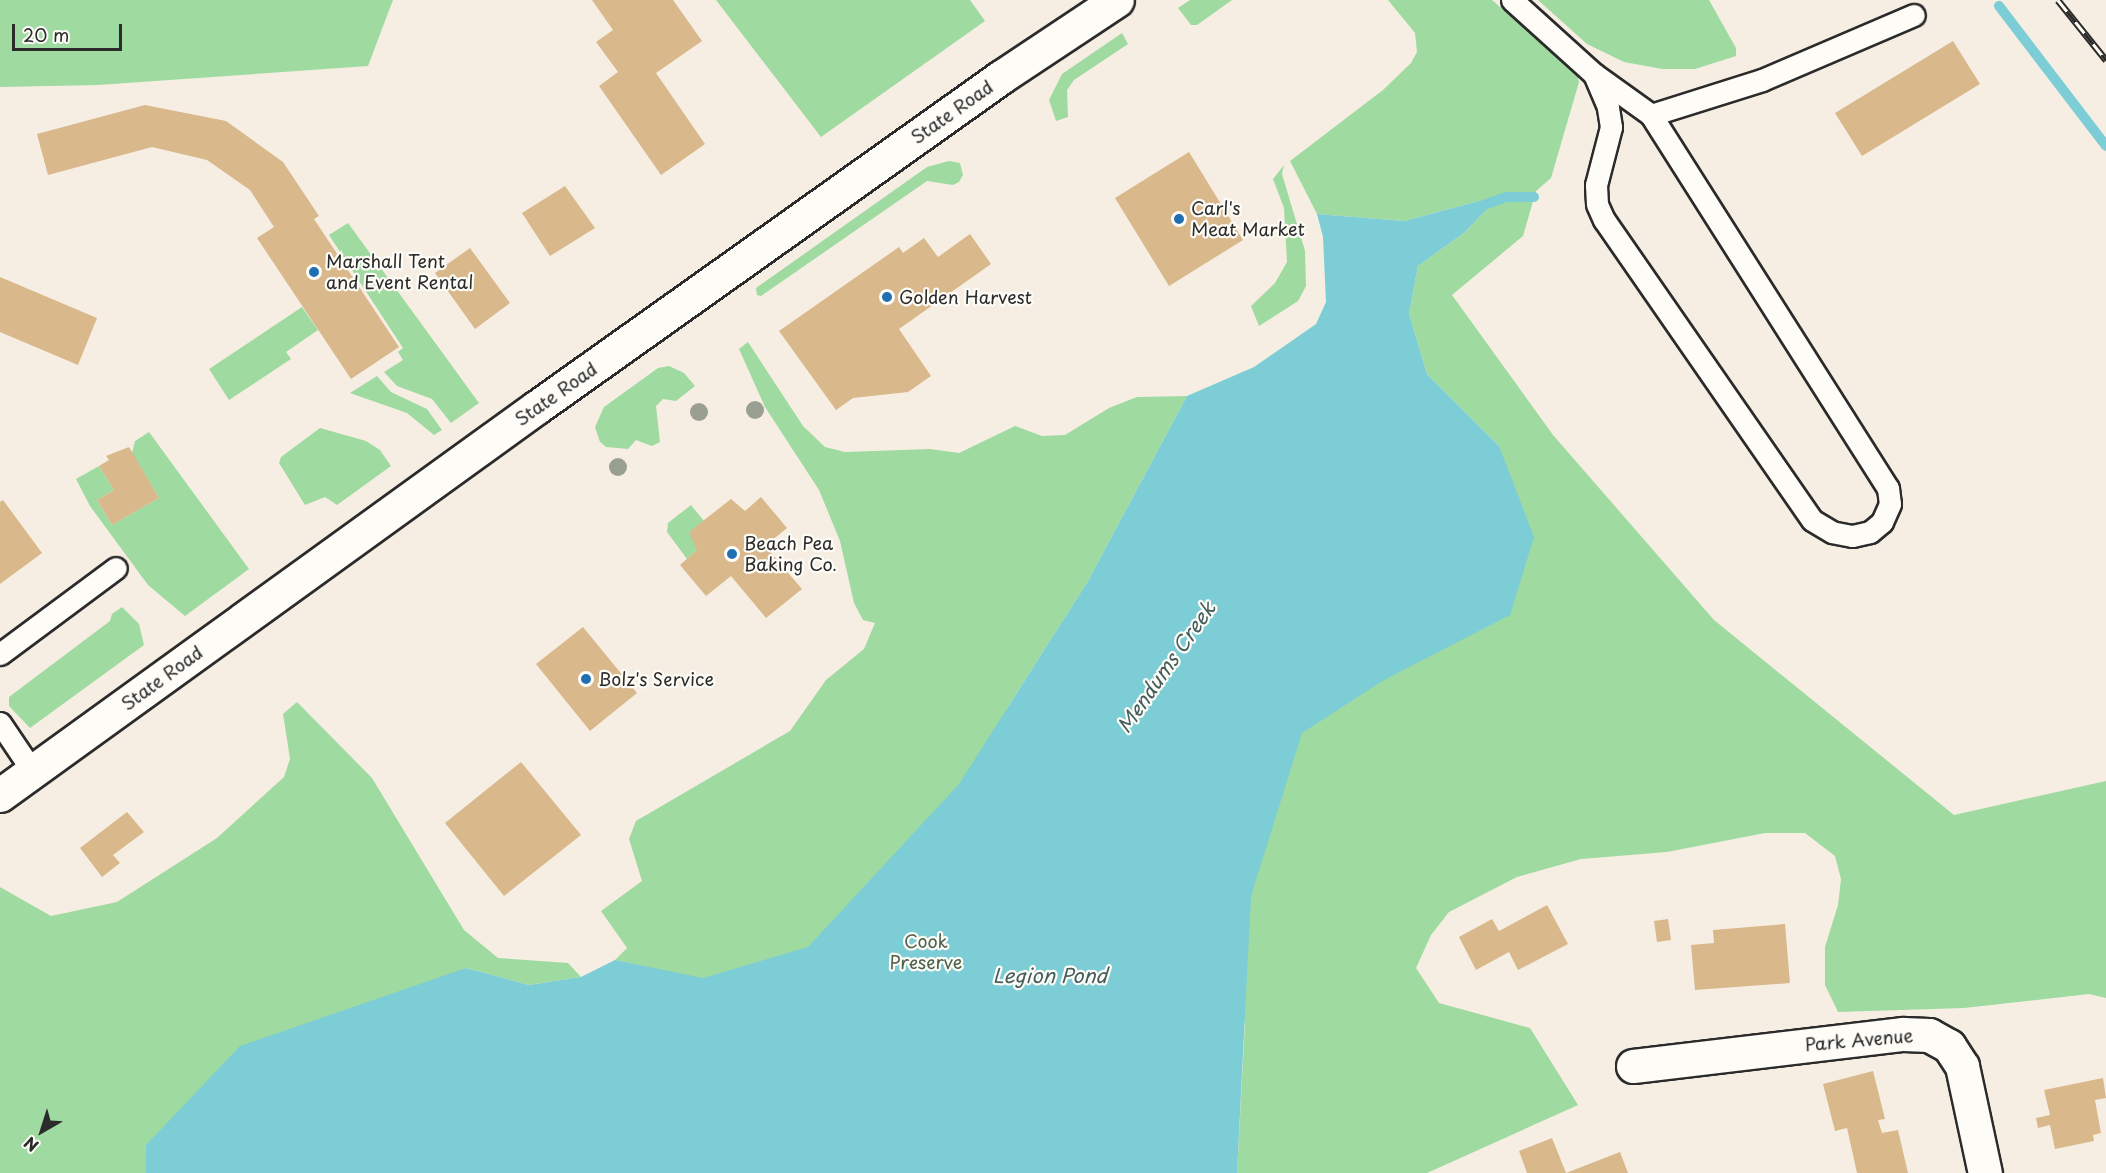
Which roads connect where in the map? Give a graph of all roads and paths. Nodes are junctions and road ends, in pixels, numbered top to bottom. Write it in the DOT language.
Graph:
graph roads {
  1 [pos="1117,0"];
  2 [pos="1512,0"];
  3 [pos="1914,15"];
  4 [pos="1594,74"];
  5 [pos="1651,115"];
  6 [pos="116,568"];
  7 [pos="0,654"];
  8 [pos="0,723"];
  9 [pos="33,772"];
  10 [pos="0,795"];
  11 [pos="1633,1066"];
  12 [pos="1985,1173"];
  1 -- 9 [label="main road, State Road"];
  2 -- 4 [label="lane"];
  3 -- 5 [label="lane"];
  4 -- 5 [label="lane"];
  4 -- 5 [label="lane"];
  6 -- 7 [label="lane"];
  8 -- 9 [label="lane"];
  9 -- 10 [label="main road, State Road"];
  11 -- 12 [label="main road, Park Avenue"];
}
